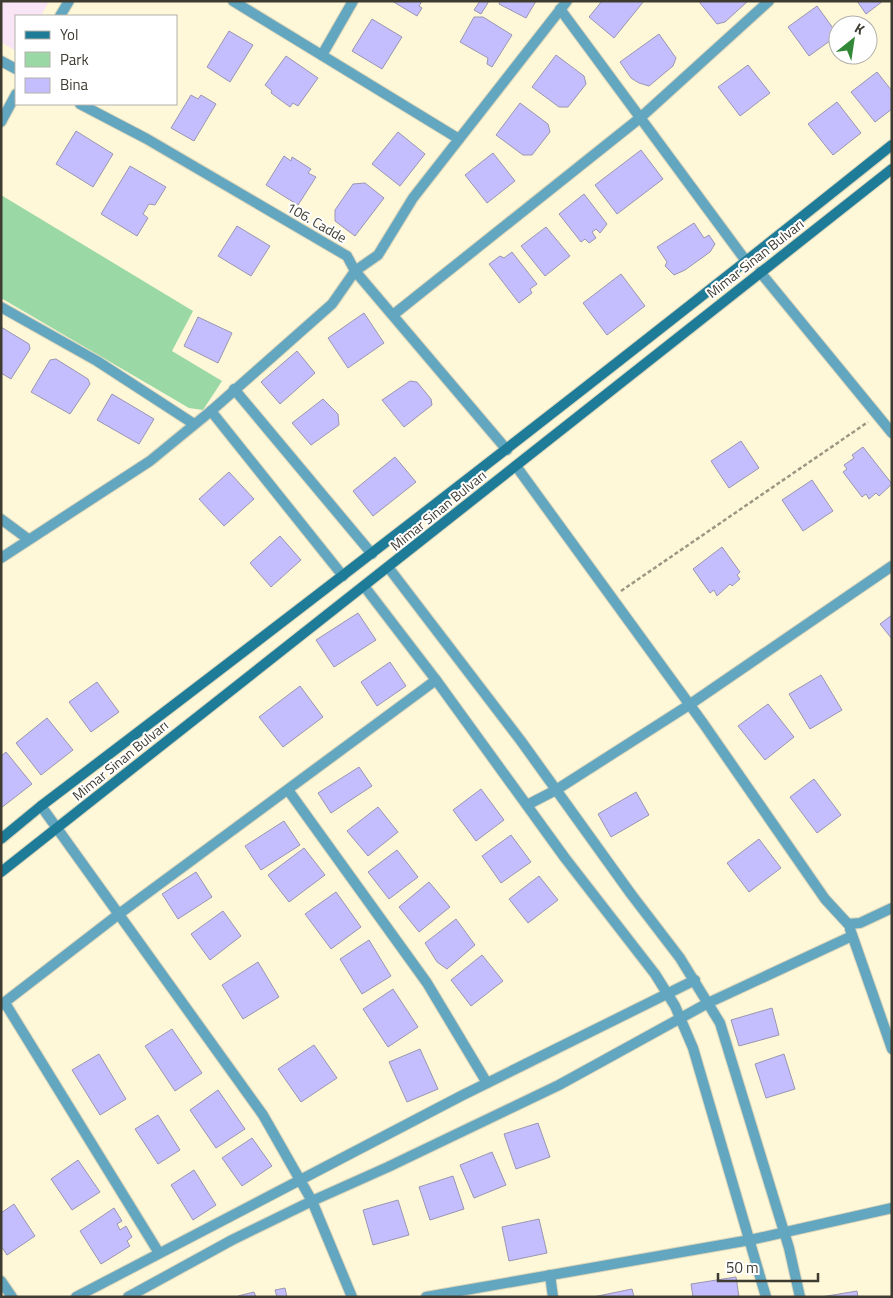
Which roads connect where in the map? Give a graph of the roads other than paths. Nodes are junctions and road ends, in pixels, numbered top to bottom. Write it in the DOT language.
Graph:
graph roads {
  1 [pos="69,1"];
  2 [pos="233,1"];
  3 [pos="353,1"];
  4 [pos="769,1"];
  5 [pos="564,5"];
  6 [pos="61,15"];
  7 [pos="322,55"];
  8 [pos="1,61"];
  9 [pos="15,69"];
  10 [pos="15,96"];
  11 [pos="82,105"];
  12 [pos="640,118"];
  13 [pos="1,122"];
  14 [pos="459,139"];
  15 [pos="892,145"];
  16 [pos="892,169"];
  17 [pos="746,261"];
  18 [pos="355,271"];
  19 [pos="760,272"];
  20 [pos="1,307"];
  21 [pos="392,315"];
  22 [pos="234,389"];
  23 [pos="211,411"];
  24 [pos="194,424"];
  25 [pos="892,433"];
  26 [pos="507,450"];
  27 [pos="516,466"];
  28 [pos="1,519"];
  29 [pos="28,540"];
  30 [pos="372,554"];
  31 [pos="1,558"];
  32 [pos="892,566"];
  33 [pos="388,567"];
  34 [pos="344,576"];
  35 [pos="364,586"];
  36 [pos="436,680"];
  37 [pos="689,705"];
  38 [pos="288,790"];
  39 [pos="556,790"];
  40 [pos="527,805"];
  41 [pos="41,806"];
  42 [pos="57,828"];
  43 [pos="1,839"];
  44 [pos="1,872"];
  45 [pos="892,908"];
  46 [pos="119,914"];
  47 [pos="848,924"];
  48 [pos="852,936"];
  49 [pos="694,980"];
  50 [pos="667,994"];
  51 [pos="708,1003"];
  52 [pos="3,1004"];
  53 [pos="680,1019"];
  54 [pos="892,1049"];
  55 [pos="487,1083"];
  56 [pos="300,1179"];
  57 [pos="312,1201"];
  58 [pos="892,1208"];
  59 [pos="784,1232"];
  60 [pos="750,1240"];
  61 [pos="159,1253"];
  62 [pos="550,1275"];
  63 [pos="1,1281"];
  64 [pos="132,1296"];
  65 [pos="12,1297"];
  66 [pos="76,1297"];
  67 [pos="352,1297"];
  68 [pos="426,1297"];
  69 [pos="553,1297"];
  70 [pos="766,1297"];
  71 [pos="800,1297"];
  1 -- 6 [label="street"];
  2 -- 7 [label="street"];
  3 -- 7 [label="street"];
  4 -- 12 [label="street"];
  5 -- 12 [label="street"];
  5 -- 14 [label="street"];
  7 -- 14 [label="street"];
  8 -- 9 [label="street"];
  10 -- 13 [label="street"];
  11 -- 18 [label="street, 106. Cadde"];
  12 -- 17 [label="street"];
  12 -- 21 [label="street"];
  14 -- 18 [label="street"];
  15 -- 17 [label="main road, Mimar Sinan Bulvarı"];
  16 -- 19 [label="main road, Mimar Sinan Bulvarı"];
  17 -- 26 [label="main road, Mimar Sinan Bulvarı"];
  18 -- 21 [label="street, 106. Cadde"];
  18 -- 22 [label="street"];
  19 -- 25 [label="street"];
  19 -- 27 [label="main road, Mimar Sinan Bulvarı"];
  20 -- 24 [label="street"];
  21 -- 26 [label="street, 106. Cadde"];
  22 -- 23 [label="street"];
  22 -- 30 [label="street"];
  23 -- 24 [label="street"];
  23 -- 34 [label="street"];
  24 -- 29 [label="street"];
  26 -- 30 [label="main road, Mimar Sinan Bulvarı"];
  27 -- 33 [label="main road, Mimar Sinan Bulvarı"];
  27 -- 37 [label="street"];
  28 -- 29 [label="street"];
  29 -- 31 [label="street"];
  30 -- 34 [label="main road, Mimar Sinan Bulvarı"];
  32 -- 37 [label="street"];
  33 -- 35 [label="main road, Mimar Sinan Bulvarı"];
  33 -- 39 [label="street"];
  34 -- 41 [label="main road, Mimar Sinan Bulvarı"];
  35 -- 36 [label="street"];
  35 -- 42 [label="main road, Mimar Sinan Bulvarı"];
  36 -- 38 [label="street"];
  36 -- 40 [label="street"];
  37 -- 39 [label="street"];
  37 -- 47 [label="street"];
  38 -- 46 [label="street"];
  38 -- 55 [label="street"];
  39 -- 40 [label="street"];
  39 -- 49 [label="street"];
  40 -- 50 [label="street"];
  41 -- 42 [label="street"];
  41 -- 43 [label="main road, Mimar Sinan Bulvarı"];
  42 -- 44 [label="main road, Mimar Sinan Bulvarı"];
  42 -- 46 [label="street"];
  45 -- 47 [label="street"];
  46 -- 52 [label="street"];
  46 -- 56 [label="street"];
  47 -- 48 [label="street"];
  48 -- 51 [label="street"];
  48 -- 54 [label="street"];
  49 -- 50 [label="street"];
  49 -- 51 [label="street"];
  50 -- 53 [label="street"];
  50 -- 55 [label="street"];
  51 -- 53 [label="street"];
  51 -- 59 [label="street"];
  52 -- 61 [label="street"];
  53 -- 57 [label="street"];
  53 -- 60 [label="street"];
  55 -- 56 [label="street"];
  56 -- 57 [label="street"];
  56 -- 61 [label="street"];
  57 -- 64 [label="street"];
  57 -- 67 [label="street"];
  58 -- 59 [label="street"];
  59 -- 60 [label="street"];
  59 -- 71 [label="street"];
  60 -- 62 [label="street"];
  60 -- 70 [label="street"];
  61 -- 66 [label="street"];
  62 -- 68 [label="street"];
  62 -- 69 [label="street"];
  63 -- 65 [label="street"];
}
